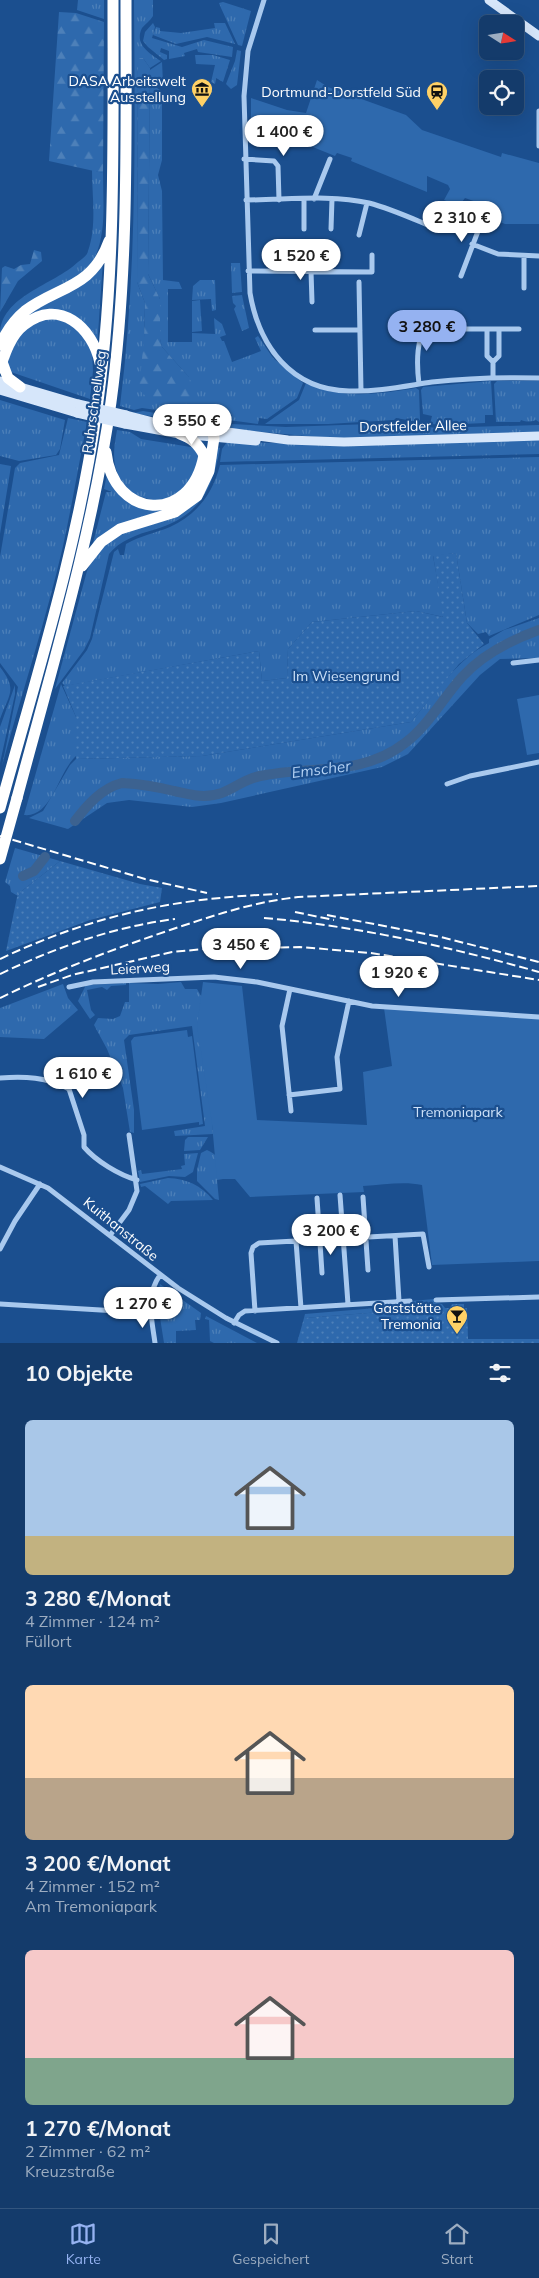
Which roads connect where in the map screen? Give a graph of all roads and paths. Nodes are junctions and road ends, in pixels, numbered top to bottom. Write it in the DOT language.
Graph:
graph roads {
  1 [pos="113,0"];
  2 [pos="126,0"];
  3 [pos="264,0"];
  4 [pos="489,0"];
  5 [pos="539,36"];
  6 [pos="539,111"];
  7 [pos="539,146"];
  8 [pos="244,159"];
  9 [pos="330,159"];
  10 [pos="304,199"];
  11 [pos="314,199"];
  12 [pos="332,199"];
  13 [pos="246,200"];
  14 [pos="279,200"];
  15 [pos="367,202"];
  16 [pos="483,218"];
  17 [pos="112,224"];
  18 [pos="331,228"];
  19 [pos="435,228"];
  20 [pos="304,229"];
  21 [pos="359,235"];
  22 [pos="472,244"];
  23 [pos="372,255"];
  24 [pos="524,256"];
  25 [pos="539,256"];
  26 [pos="248,271"];
  27 [pos="311,272"];
  28 [pos="461,276"];
  29 [pos="359,282"];
  30 [pos="524,288"];
  31 [pos="312,302"];
  32 [pos="427,319"];
  33 [pos="461,329"];
  34 [pos="487,329"];
  35 [pos="499,329"];
  36 [pos="519,329"];
  37 [pos="315,330"];
  38 [pos="360,330"];
  39 [pos="0,345"];
  40 [pos="493,362"];
  41 [pos="1,365"];
  42 [pos="493,377"];
  43 [pos="101,378"];
  44 [pos="539,378"];
  45 [pos="0,381"];
  46 [pos="419,384"];
  47 [pos="20,387"];
  48 [pos="0,390"];
  49 [pos="361,391"];
  50 [pos="78,408"];
  51 [pos="125,420"];
  52 [pos="106,434"];
  53 [pos="180,434"];
  54 [pos="211,435"];
  55 [pos="539,436"];
  56 [pos="204,455"];
  57 [pos="75,581"];
  58 [pos="539,660"];
  59 [pos="513,664"];
  60 [pos="539,762"];
  61 [pos="447,784"];
  62 [pos="0,808"];
  63 [pos="0,859"];
  64 [pos="69,987"];
  65 [pos="290,989"];
  66 [pos="349,1001"];
  67 [pos="539,1017"];
  68 [pos="0,1078"];
  69 [pos="289,1095"];
  70 [pos="290,1111"];
  71 [pos="129,1135"];
  72 [pos="0,1167"];
  73 [pos="136,1180"];
  74 [pos="40,1184"];
  75 [pos="340,1195"];
  76 [pos="363,1197"];
  77 [pos="317,1198"];
  78 [pos="111,1234"];
  79 [pos="395,1236"];
  80 [pos="366,1237"];
  81 [pos="343,1238"];
  82 [pos="320,1240"];
  83 [pos="296,1241"];
  84 [pos="0,1249"];
  85 [pos="429,1266"];
  86 [pos="368,1270"];
  87 [pos="322,1273"];
  88 [pos="160,1275"];
  89 [pos="539,1297"];
  90 [pos="410,1300"];
  91 [pos="436,1300"];
  92 [pos="399,1301"];
  93 [pos="0,1304"];
  94 [pos="348,1304"];
  95 [pos="300,1308"];
  96 [pos="255,1310"];
  97 [pos="151,1313"];
  98 [pos="234,1323"];
  99 [pos="155,1343"];
  100 [pos="277,1343"];
  1 -- 17 [label="highway, Ruhrschnellweg"];
  2 -- 52 [label="highway, Ruhrschnellweg"];
  3 -- 8 [label="street"];
  4 -- 5 [label="main road"];
  6 -- 7 [label="street"];
  8 -- 13 [label="street"];
  8 -- 14 [label="street"];
  9 -- 11 [label="street"];
  10 -- 11 [label="street"];
  10 -- 14 [label="street"];
  10 -- 20 [label="street"];
  11 -- 12 [label="street"];
  12 -- 15 [label="street"];
  12 -- 18 [label="street"];
  13 -- 14 [label="street"];
  13 -- 26 [label="street"];
  15 -- 19 [label="street"];
  15 -- 21 [label="street"];
  16 -- 22 [label="street"];
  17 -- 39 [label="highway"];
  17 -- 43 [label="highway, Ruhrschnellweg"];
  22 -- 24 [label="street"];
  22 -- 28 [label="street"];
  23 -- 27 [label="street"];
  24 -- 25 [label="street"];
  24 -- 30 [label="street"];
  26 -- 27 [label="street"];
  26 -- 49 [label="street"];
  27 -- 31 [label="street"];
  29 -- 38 [label="street"];
  32 -- 46 [label="street"];
  33 -- 34 [label="street"];
  34 -- 35 [label="street"];
  34 -- 40 [label="street"];
  35 -- 36 [label="street"];
  35 -- 40 [label="street"];
  37 -- 38 [label="street"];
  38 -- 49 [label="street"];
  40 -- 42 [label="street"];
  41 -- 43 [label="highway"];
  41 -- 47 [label="highway"];
  42 -- 44 [label="street"];
  42 -- 46 [label="street"];
  43 -- 62 [label="highway, Ruhrschnellweg"];
  45 -- 47 [label="main road, Dorstfelder Allee"];
  46 -- 49 [label="street"];
  47 -- 50 [label="main road, Dorstfelder Allee"];
  48 -- 50 [label="main road, Dorstfelder Allee"];
  50 -- 51 [label="main road, Dorstfelder Allee, bridge"];
  51 -- 53 [label="main road, Dorstfelder Allee"];
  51 -- 54 [label="main road, Dorstfelder Allee"];
  52 -- 56 [label="highway"];
  52 -- 57 [label="highway, Ruhrschnellweg"];
  53 -- 54 [label="main road, Dorstfelder Allee"];
  53 -- 56 [label="highway"];
  54 -- 55 [label="main road, Dorstfelder Allee"];
  54 -- 56 [label="highway"];
  54 -- 57 [label="highway"];
  57 -- 63 [label="highway, Ruhrschnellweg, bridge"];
  58 -- 59 [label="street"];
  60 -- 61 [label="street"];
  64 -- 65 [label="street, Leierweg"];
  65 -- 66 [label="street, Leierweg"];
  65 -- 69 [label="street"];
  66 -- 67 [label="street, Leierweg"];
  66 -- 69 [label="street"];
  68 -- 73 [label="street"];
  69 -- 70 [label="street"];
  71 -- 73 [label="street"];
  72 -- 74 [label="street, Kuithanstraße"];
  73 -- 78 [label="street"];
  74 -- 78 [label="street, Kuithanstraße"];
  74 -- 84 [label="street"];
  75 -- 81 [label="street"];
  76 -- 80 [label="street"];
  77 -- 82 [label="street"];
  78 -- 88 [label="street, Kuithanstraße"];
  79 -- 80 [label="street"];
  79 -- 85 [label="street"];
  79 -- 92 [label="street"];
  80 -- 81 [label="street"];
  80 -- 86 [label="street"];
  81 -- 82 [label="street"];
  81 -- 94 [label="street"];
  82 -- 83 [label="street"];
  82 -- 87 [label="street"];
  83 -- 95 [label="street"];
  83 -- 96 [label="street"];
  88 -- 97 [label="street"];
  88 -- 98 [label="street, Kuithanstraße"];
  89 -- 91 [label="street"];
  90 -- 92 [label="street"];
  92 -- 94 [label="street"];
  93 -- 97 [label="street"];
  94 -- 95 [label="street"];
  95 -- 96 [label="street"];
  96 -- 98 [label="street"];
  97 -- 99 [label="street"];
  98 -- 100 [label="street, Kuithanstraße"];
}
